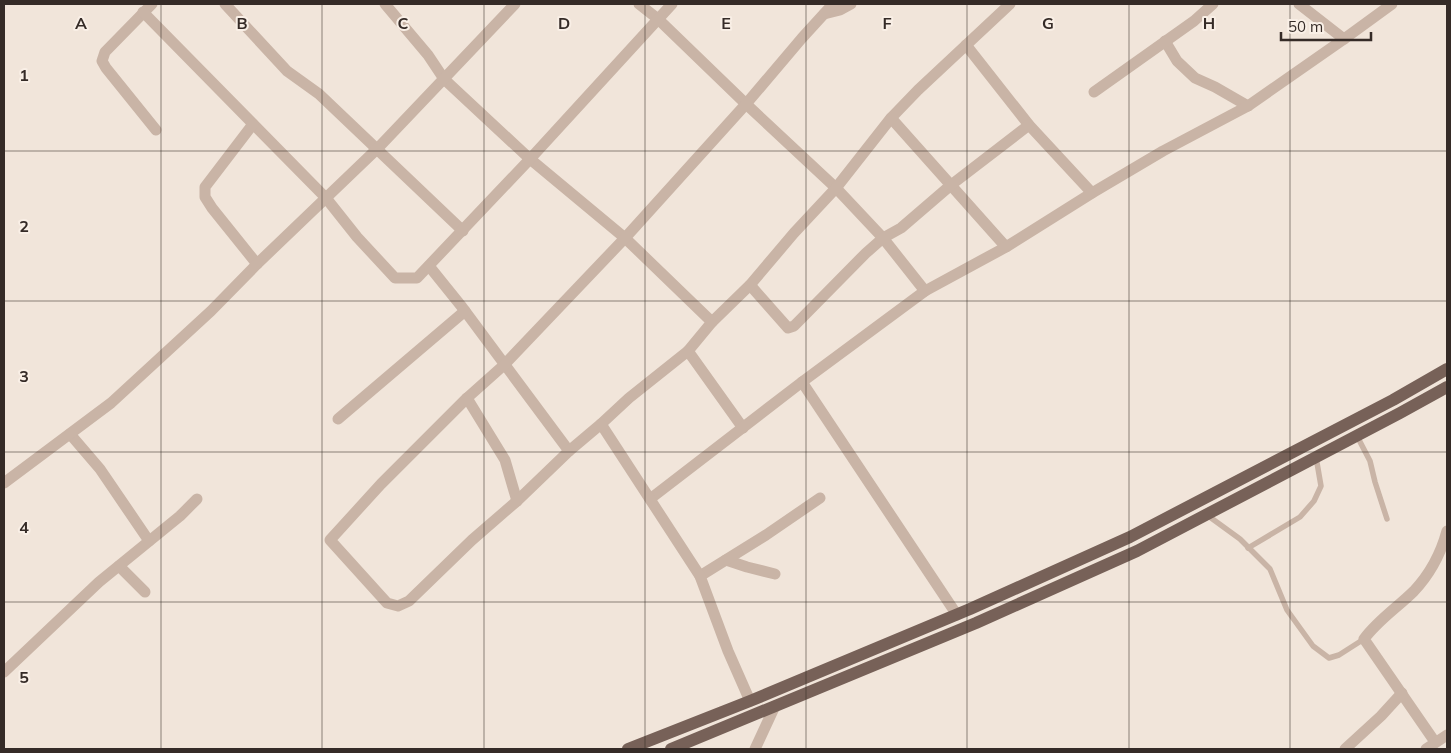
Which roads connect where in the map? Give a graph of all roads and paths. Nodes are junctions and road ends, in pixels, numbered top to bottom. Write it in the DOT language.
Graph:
graph roads {
  1 [pos="225,4"];
  2 [pos="385,4"];
  3 [pos="514,4"];
  4 [pos="639,4"];
  5 [pos="672,4"];
  6 [pos="833,4"];
  7 [pos="851,4"];
  8 [pos="1010,4"];
  9 [pos="1213,4"];
  10 [pos="1299,4"];
  11 [pos="1392,4"];
  12 [pos="148,8"];
  13 [pos="824,14"];
  14 [pos="658,20"];
  15 [pos="1344,39"];
  16 [pos="1165,41"];
  17 [pos="966,45"];
  18 [pos="444,79"];
  19 [pos="1094,92"];
  20 [pos="746,104"];
  21 [pos="1248,106"];
  22 [pos="891,118"];
  23 [pos="253,124"];
  24 [pos="1029,125"];
  25 [pos="156,130"];
  26 [pos="378,148"];
  27 [pos="530,159"];
  28 [pos="951,184"];
  29 [pos="836,188"];
  30 [pos="1092,193"];
  31 [pos="326,198"];
  32 [pos="463,231"];
  33 [pos="625,238"];
  34 [pos="883,238"];
  35 [pos="1006,247"];
  36 [pos="257,264"];
  37 [pos="429,266"];
  38 [pos="750,285"];
  39 [pos="925,291"];
  40 [pos="465,311"];
  41 [pos="712,322"];
  42 [pos="688,351"];
  43 [pos="504,365"];
  44 [pos="1447,369"];
  45 [pos="802,382"];
  46 [pos="1447,387"];
  47 [pos="466,398"];
  48 [pos="338,419"];
  49 [pos="601,424"];
  50 [pos="743,428"];
  51 [pos="70,434"];
  52 [pos="1357,436"];
  53 [pos="568,451"];
  54 [pos="1316,457"];
  55 [pos="4,483"];
  56 [pos="820,498"];
  57 [pos="197,499"];
  58 [pos="650,499"];
  59 [pos="517,501"];
  60 [pos="1206,515"];
  61 [pos="1388,520"];
  62 [pos="1447,531"];
  63 [pos="149,540"];
  64 [pos="1248,548"];
  65 [pos="726,560"];
  66 [pos="119,566"];
  67 [pos="775,574"];
  68 [pos="700,576"];
  69 [pos="145,592"];
  70 [pos="956,615"];
  71 [pos="900,638"];
  72 [pos="1364,639"];
  73 [pos="897,656"];
  74 [pos="4,672"];
  75 [pos="1402,693"];
  76 [pos="750,701"];
  77 [pos="775,706"];
  78 [pos="1447,736"];
  79 [pos="1435,742"];
  80 [pos="628,749"];
  81 [pos="671,749"];
  82 [pos="755,749"];
  83 [pos="1345,749"];
  84 [pos="1426,749"];
  1 -- 26 [label="street"];
  2 -- 18 [label="street"];
  3 -- 18 [label="street"];
  4 -- 14 [label="street"];
  5 -- 14 [label="street"];
  6 -- 13 [label="street"];
  7 -- 13 [label="street"];
  8 -- 17 [label="street"];
  9 -- 16 [label="street"];
  10 -- 15 [label="street"];
  11 -- 15 [label="street"];
  12 -- 23 [label="street"];
  12 -- 25 [label="street"];
  13 -- 20 [label="street"];
  14 -- 20 [label="street"];
  14 -- 27 [label="street"];
  15 -- 21 [label="street"];
  16 -- 19 [label="street"];
  16 -- 21 [label="street"];
  17 -- 22 [label="street"];
  17 -- 24 [label="street"];
  18 -- 26 [label="street"];
  18 -- 27 [label="street"];
  20 -- 29 [label="street"];
  20 -- 33 [label="street"];
  21 -- 30 [label="street"];
  22 -- 28 [label="street"];
  22 -- 29 [label="street"];
  23 -- 31 [label="street"];
  23 -- 36 [label="street"];
  24 -- 28 [label="street"];
  24 -- 30 [label="street"];
  26 -- 31 [label="street"];
  26 -- 32 [label="street"];
  27 -- 32 [label="street"];
  27 -- 33 [label="street"];
  28 -- 34 [label="street"];
  28 -- 35 [label="street"];
  29 -- 34 [label="street"];
  29 -- 38 [label="street"];
  30 -- 35 [label="street"];
  31 -- 36 [label="street"];
  31 -- 37 [label="street"];
  32 -- 37 [label="street"];
  33 -- 41 [label="street"];
  33 -- 43 [label="street"];
  34 -- 38 [label="street"];
  34 -- 39 [label="street"];
  35 -- 39 [label="street"];
  36 -- 51 [label="street"];
  37 -- 40 [label="street"];
  38 -- 41 [label="street"];
  39 -- 45 [label="street"];
  40 -- 43 [label="street"];
  40 -- 48 [label="street"];
  41 -- 42 [label="street"];
  42 -- 49 [label="street"];
  42 -- 50 [label="street"];
  43 -- 47 [label="street"];
  43 -- 53 [label="street"];
  44 -- 70 [label="main road"];
  45 -- 50 [label="street"];
  45 -- 70 [label="street"];
  46 -- 52 [label="main road"];
  47 -- 59 [label="street"];
  47 -- 59 [label="street"];
  49 -- 53 [label="street"];
  49 -- 58 [label="street"];
  50 -- 58 [label="street"];
  51 -- 55 [label="street"];
  51 -- 63 [label="street"];
  52 -- 54 [label="main road"];
  52 -- 61 [label="lane"];
  53 -- 59 [label="street"];
  54 -- 60 [label="main road"];
  54 -- 64 [label="lane"];
  56 -- 65 [label="street"];
  57 -- 63 [label="street"];
  58 -- 68 [label="street"];
  60 -- 64 [label="lane"];
  60 -- 73 [label="main road"];
  62 -- 72 [label="street"];
  63 -- 66 [label="street"];
  64 -- 72 [label="lane"];
  65 -- 67 [label="street"];
  65 -- 68 [label="street"];
  66 -- 69 [label="street"];
  66 -- 74 [label="street"];
  68 -- 76 [label="street"];
  70 -- 71 [label="main road"];
  71 -- 73 [label="main road"];
  71 -- 76 [label="main road"];
  72 -- 75 [label="street"];
  73 -- 77 [label="main road"];
  75 -- 79 [label="street"];
  75 -- 83 [label="street"];
  76 -- 80 [label="main road"];
  77 -- 81 [label="main road"];
  77 -- 82 [label="street"];
  78 -- 79 [label="street"];
  79 -- 84 [label="street"];
}
